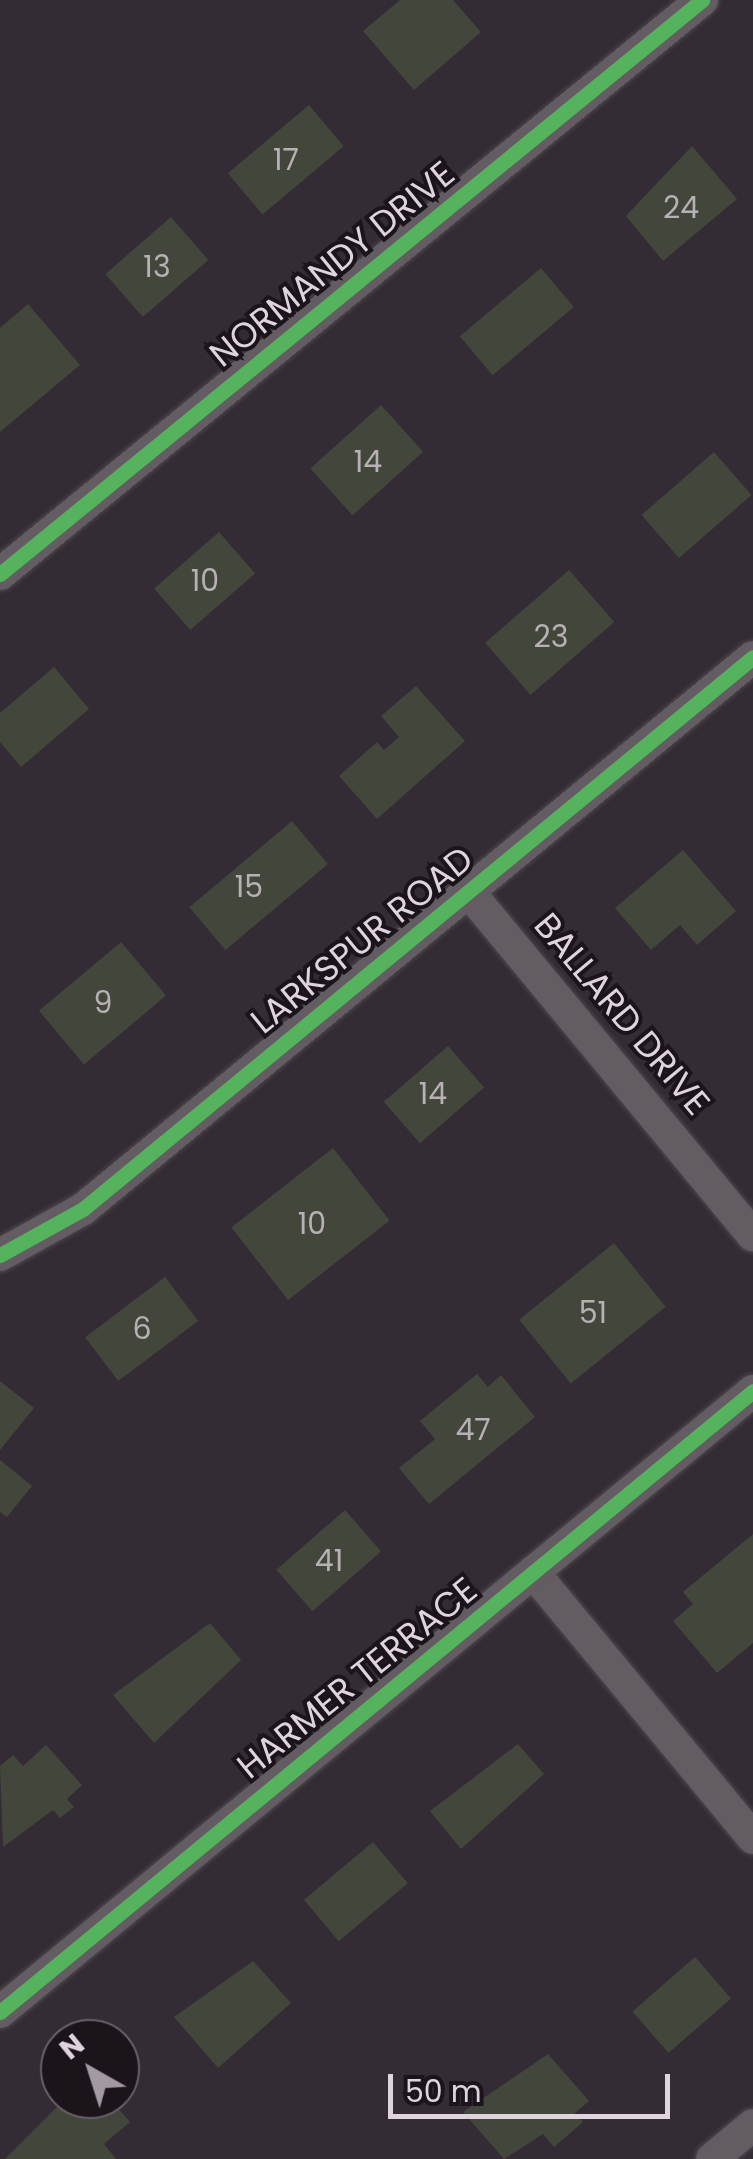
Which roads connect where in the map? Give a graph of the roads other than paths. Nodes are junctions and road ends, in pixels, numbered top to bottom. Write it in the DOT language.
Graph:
graph roads {
  1 [pos="702,0"];
  2 [pos="0,574"];
  3 [pos="753,657"];
  4 [pos="468,891"];
  5 [pos="753,1235"];
  6 [pos="0,1255"];
  7 [pos="753,1392"];
  8 [pos="533,1572"];
  9 [pos="753,1838"];
  10 [pos="0,2012"];
  11 [pos="753,2125"];
  12 [pos="712,2159"];
  1 -- 2 [label="street, NORMANDY DRIVE"];
  3 -- 4 [label="street, LARKSPUR ROAD"];
  4 -- 5 [label="street, BALLARD DRIVE"];
  4 -- 6 [label="street, LARKSPUR ROAD"];
  7 -- 8 [label="street, HARMER TERRACE"];
  8 -- 9 [label="street"];
  8 -- 10 [label="street, HARMER TERRACE"];
  11 -- 12 [label="street"];
}
